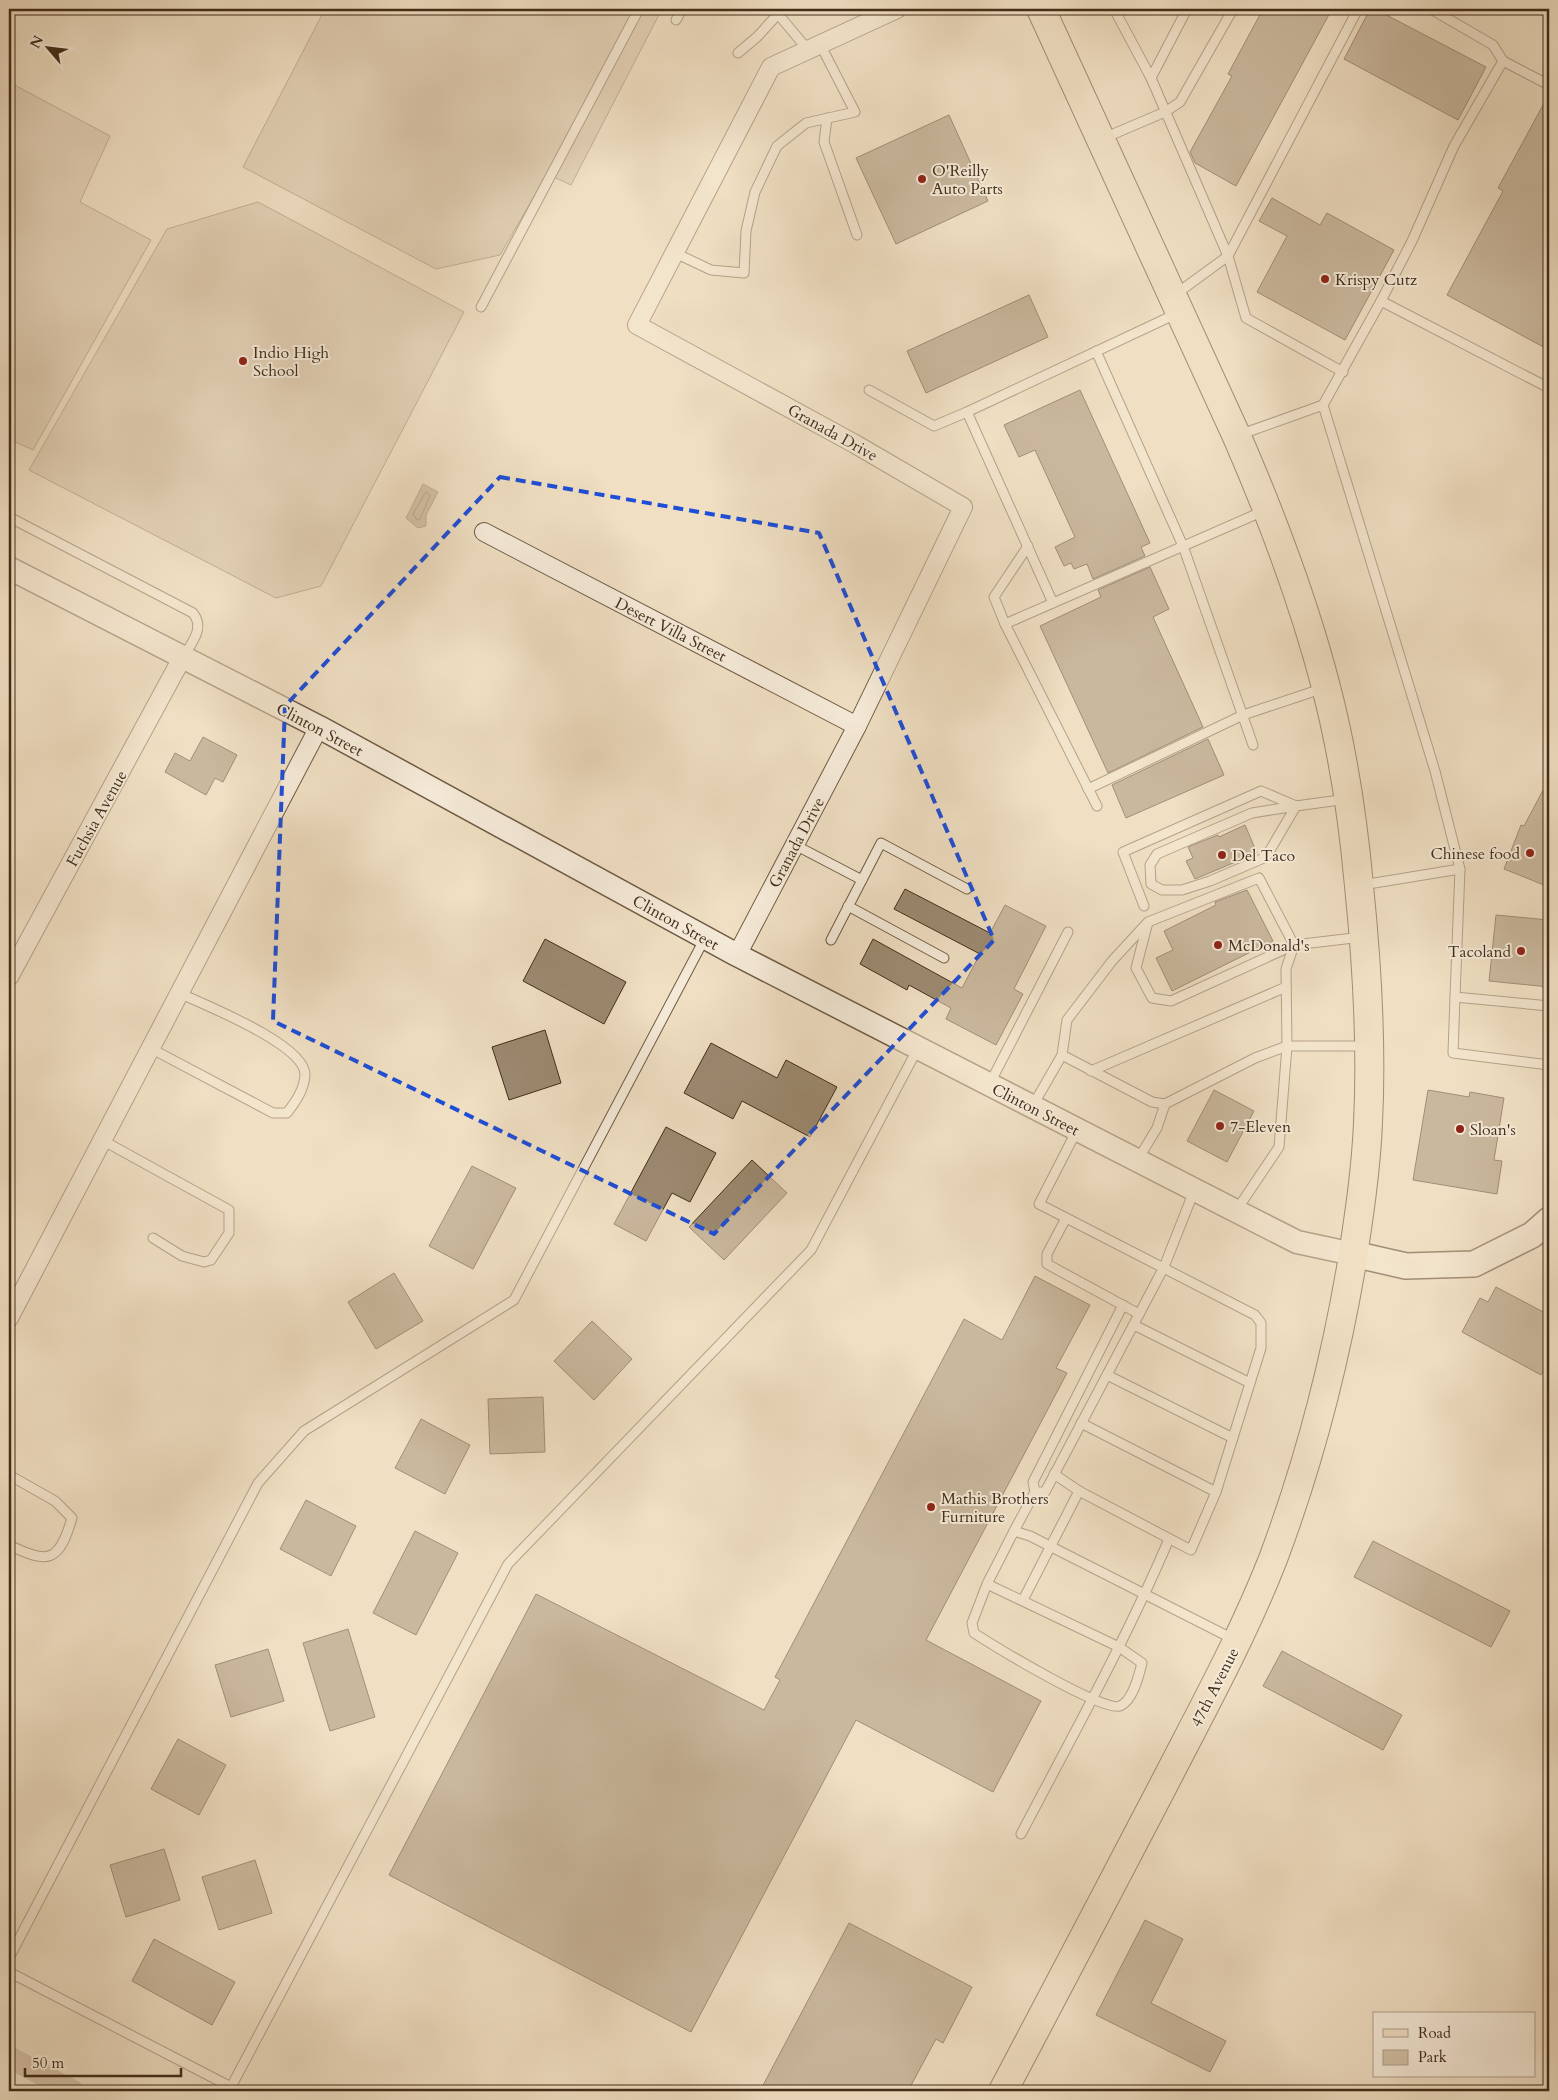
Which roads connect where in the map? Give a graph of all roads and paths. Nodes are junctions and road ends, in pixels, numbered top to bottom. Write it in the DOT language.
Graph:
graph roads {
  1 [pos="639,9"];
  2 [pos="682,9"];
  3 [pos="897,9"];
  4 [pos="1041,9"];
  5 [pos="1114,9"];
  6 [pos="1187,9"];
  7 [pos="1234,9"];
  8 [pos="1358,9"];
  9 [pos="1431,9"];
  10 [pos="676,20"];
  11 [pos="814,47"];
  12 [pos="738,53"];
  13 [pos="1503,61"];
  14 [pos="1151,78"];
  15 [pos="1549,85"];
  16 [pos="1165,112"];
  17 [pos="827,118"];
  18 [pos="1102,138"];
  19 [pos="857,234"];
  20 [pos="675,253"];
  21 [pos="1228,256"];
  22 [pos="1381,301"];
  23 [pos="1177,304"];
  24 [pos="481,308"];
  25 [pos="1096,352"];
  26 [pos="1343,372"];
  27 [pos="1549,388"];
  28 [pos="869,390"];
  29 [pos="1323,406"];
  30 [pos="967,412"];
  31 [pos="1236,436"];
  32 [pos="1268,509"];
  33 [pos="9,518"];
  34 [pos="484,532"];
  35 [pos="1028,546"];
  36 [pos="1182,546"];
  37 [pos="9,568"];
  38 [pos="1053,603"];
  39 [pos="1005,624"];
  40 [pos="182,658"];
  41 [pos="1326,687"];
  42 [pos="1243,714"];
  43 [pos="857,726"];
  44 [pos="318,727"];
  45 [pos="1253,745"];
  46 [pos="1088,789"];
  47 [pos="1349,799"];
  48 [pos="1097,806"];
  49 [pos="1296,806"];
  50 [pos="795,845"];
  51 [pos="1460,869"];
  52 [pos="862,880"];
  53 [pos="1359,886"];
  54 [pos="967,889"];
  55 [pos="848,906"];
  56 [pos="1144,906"];
  57 [pos="1148,922"];
  58 [pos="1068,932"];
  59 [pos="1365,937"];
  60 [pos="705,938"];
  61 [pos="831,940"];
  62 [pos="1294,945"];
  63 [pos="737,955"];
  64 [pos="944,958"];
  65 [pos="9,977"];
  66 [pos="1286,987"];
  67 [pos="179,993"];
  68 [pos="1455,997"];
  69 [pos="1549,1006"];
  70 [pos="1287,1046"];
  71 [pos="1369,1046"];
  72 [pos="150,1048"];
  73 [pos="918,1048"];
  74 [pos="1062,1055"];
  75 [pos="1549,1063"];
  76 [pos="1091,1071"];
  77 [pos="989,1085"];
  78 [pos="1165,1104"];
  79 [pos="1032,1107"];
  80 [pos="1077,1130"];
  81 [pos="102,1140"];
  82 [pos="1137,1161"];
  83 [pos="1194,1190"];
  84 [pos="1236,1211"];
  85 [pos="1066,1218"];
  86 [pos="1549,1220"];
  87 [pos="153,1238"];
  88 [pos="1353,1254"];
  89 [pos="1164,1267"];
  90 [pos="1123,1305"];
  91 [pos="1139,1314"];
  92 [pos="9,1318"];
  93 [pos="1134,1325"];
  94 [pos="1107,1375"];
  95 [pos="1250,1383"];
  96 [pos="1081,1423"];
  97 [pos="1233,1438"];
  98 [pos="1054,1474"];
  99 [pos="9,1475"];
  100 [pos="1080,1491"];
  101 [pos="1035,1492"];
  102 [pos="1216,1492"];
  103 [pos="1014,1531"];
  104 [pos="1169,1539"];
  105 [pos="9,1545"];
  106 [pos="1050,1547"];
  107 [pos="987,1584"];
  108 [pos="1145,1596"];
  109 [pos="1023,1600"];
  110 [pos="1238,1642"];
  111 [pos="1119,1647"];
  112 [pos="1092,1700"];
  113 [pos="1021,1834"];
  114 [pos="9,1958"];
  115 [pos="9,1972"];
  116 [pos="1003,2091"];
  1 -- 24 [label="lane"];
  2 -- 10 [label="lane"];
  3 -- 11 [label="street, Granada Drive"];
  4 -- 18 [label="main road, 47th Avenue"];
  5 -- 14 [label="lane"];
  6 -- 14 [label="lane"];
  7 -- 16 [label="lane"];
  8 -- 21 [label="lane"];
  9 -- 13 [label="lane"];
  11 -- 12 [label="lane"];
  11 -- 17 [label="lane"];
  11 -- 20 [label="street, Granada Drive"];
  13 -- 15 [label="lane"];
  13 -- 22 [label="lane"];
  14 -- 16 [label="lane"];
  16 -- 18 [label="lane"];
  16 -- 21 [label="lane"];
  17 -- 19 [label="lane"];
  17 -- 20 [label="lane"];
  18 -- 23 [label="main road, 47th Avenue"];
  20 -- 43 [label="street, Granada Drive"];
  21 -- 23 [label="lane"];
  21 -- 26 [label="lane"];
  22 -- 26 [label="lane"];
  22 -- 27 [label="lane"];
  23 -- 25 [label="lane"];
  23 -- 31 [label="main road, 47th Avenue"];
  25 -- 30 [label="lane"];
  25 -- 36 [label="lane"];
  26 -- 29 [label="lane"];
  28 -- 30 [label="lane"];
  29 -- 31 [label="lane"];
  29 -- 51 [label="lane"];
  30 -- 35 [label="lane"];
  31 -- 32 [label="main road, 47th Avenue"];
  32 -- 36 [label="lane"];
  32 -- 41 [label="main road, 47th Avenue"];
  33 -- 40 [label="lane"];
  34 -- 43 [label="street, Desert Villa Street"];
  35 -- 38 [label="lane"];
  35 -- 39 [label="lane"];
  36 -- 38 [label="lane"];
  36 -- 42 [label="lane"];
  37 -- 40 [label="street, Clinton Street"];
  38 -- 39 [label="lane"];
  39 -- 46 [label="lane"];
  40 -- 44 [label="street, Clinton Street"];
  40 -- 65 [label="street, Fuchsia Avenue"];
  41 -- 42 [label="lane"];
  41 -- 47 [label="main road, 47th Avenue"];
  42 -- 45 [label="lane"];
  42 -- 46 [label="lane"];
  43 -- 50 [label="street, Granada Drive"];
  44 -- 60 [label="street, Clinton Street"];
  44 -- 67 [label="street"];
  46 -- 48 [label="lane"];
  47 -- 49 [label="lane"];
  47 -- 53 [label="main road, 47th Avenue"];
  49 -- 49 [label="lane"];
  49 -- 56 [label="lane"];
  50 -- 52 [label="lane"];
  50 -- 63 [label="street, Granada Drive"];
  51 -- 53 [label="lane"];
  51 -- 68 [label="lane"];
  52 -- 54 [label="lane"];
  52 -- 55 [label="lane"];
  53 -- 59 [label="main road, 47th Avenue"];
  55 -- 61 [label="lane"];
  55 -- 64 [label="lane"];
  57 -- 62 [label="lane"];
  57 -- 62 [label="lane"];
  57 -- 74 [label="lane"];
  58 -- 77 [label="lane"];
  59 -- 62 [label="lane"];
  59 -- 71 [label="main road, 47th Avenue"];
  60 -- 63 [label="street, Clinton Street"];
  60 -- 114 [label="lane"];
  62 -- 66 [label="lane"];
  63 -- 73 [label="street, Clinton Street"];
  66 -- 70 [label="lane"];
  66 -- 76 [label="lane"];
  67 -- 72 [label="street"];
  67 -- 72 [label="lane"];
  68 -- 69 [label="lane"];
  68 -- 75 [label="lane"];
  70 -- 71 [label="lane"];
  70 -- 78 [label="lane"];
  70 -- 84 [label="lane"];
  71 -- 88 [label="main road, 47th Avenue"];
  72 -- 81 [label="street"];
  73 -- 77 [label="street, Clinton Street"];
  73 -- 115 [label="lane"];
  74 -- 76 [label="lane"];
  74 -- 79 [label="lane"];
  76 -- 78 [label="lane"];
  77 -- 79 [label="street, Clinton Street"];
  78 -- 82 [label="lane"];
  79 -- 80 [label="street, Clinton Street"];
  80 -- 82 [label="street, Clinton Street"];
  80 -- 85 [label="lane"];
  81 -- 87 [label="lane"];
  81 -- 92 [label="street"];
  82 -- 83 [label="street, Clinton Street"];
  83 -- 84 [label="street, Clinton Street"];
  83 -- 89 [label="lane"];
  84 -- 88 [label="street, Clinton Street"];
  85 -- 89 [label="lane"];
  85 -- 90 [label="lane"];
  86 -- 88 [label="main road"];
  88 -- 110 [label="main road, 47th Avenue"];
  89 -- 91 [label="lane"];
  89 -- 95 [label="lane"];
  90 -- 91 [label="lane"];
  90 -- 101 [label="lane"];
  91 -- 93 [label="lane"];
  93 -- 94 [label="lane"];
  93 -- 95 [label="lane"];
  94 -- 96 [label="lane"];
  94 -- 97 [label="lane"];
  95 -- 97 [label="lane"];
  96 -- 98 [label="lane"];
  96 -- 102 [label="lane"];
  97 -- 102 [label="lane"];
  98 -- 100 [label="lane"];
  98 -- 101 [label="lane"];
  99 -- 105 [label="lane"];
  100 -- 104 [label="lane"];
  100 -- 106 [label="lane"];
  101 -- 103 [label="lane"];
  102 -- 104 [label="lane"];
  103 -- 106 [label="lane"];
  103 -- 107 [label="lane"];
  104 -- 108 [label="lane"];
  106 -- 108 [label="lane"];
  106 -- 109 [label="lane"];
  107 -- 109 [label="lane"];
  107 -- 112 [label="lane"];
  108 -- 110 [label="lane"];
  108 -- 111 [label="lane"];
  109 -- 111 [label="lane"];
  110 -- 116 [label="main road, 47th Avenue"];
  111 -- 112 [label="lane"];
  111 -- 112 [label="lane"];
  112 -- 113 [label="lane"];
}
